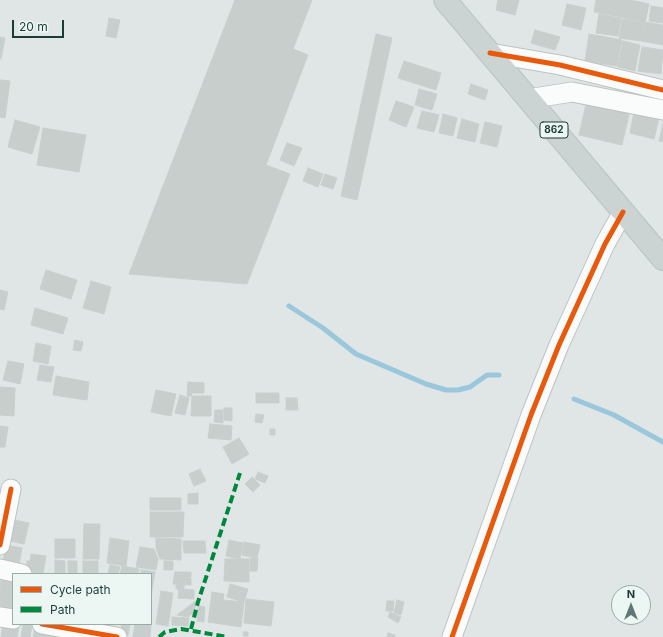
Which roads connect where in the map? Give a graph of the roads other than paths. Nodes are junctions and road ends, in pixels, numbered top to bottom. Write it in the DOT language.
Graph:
graph roads {
  1 [pos="445,0"];
  2 [pos="490,54"];
  3 [pos="663,90"];
  4 [pos="528,98"];
  5 [pos="663,110"];
  6 [pos="623,212"];
  7 [pos="663,259"];
  8 [pos="11,489"];
  9 [pos="0,545"];
  10 [pos="0,569"];
  11 [pos="18,573"];
  12 [pos="0,617"];
  13 [pos="12,619"];
  14 [pos="48,625"];
  15 [pos="117,637"];
  16 [pos="452,637"];
  1 -- 2 [label="main road, 862"];
  2 -- 3 [label="street"];
  2 -- 4 [label="main road, 862"];
  4 -- 5 [label="street"];
  4 -- 6 [label="main road, 862"];
  6 -- 7 [label="main road, 862"];
  6 -- 16 [label="street"];
  8 -- 9 [label="street"];
  10 -- 11 [label="street"];
  12 -- 13 [label="street"];
  14 -- 15 [label="street"];
}
